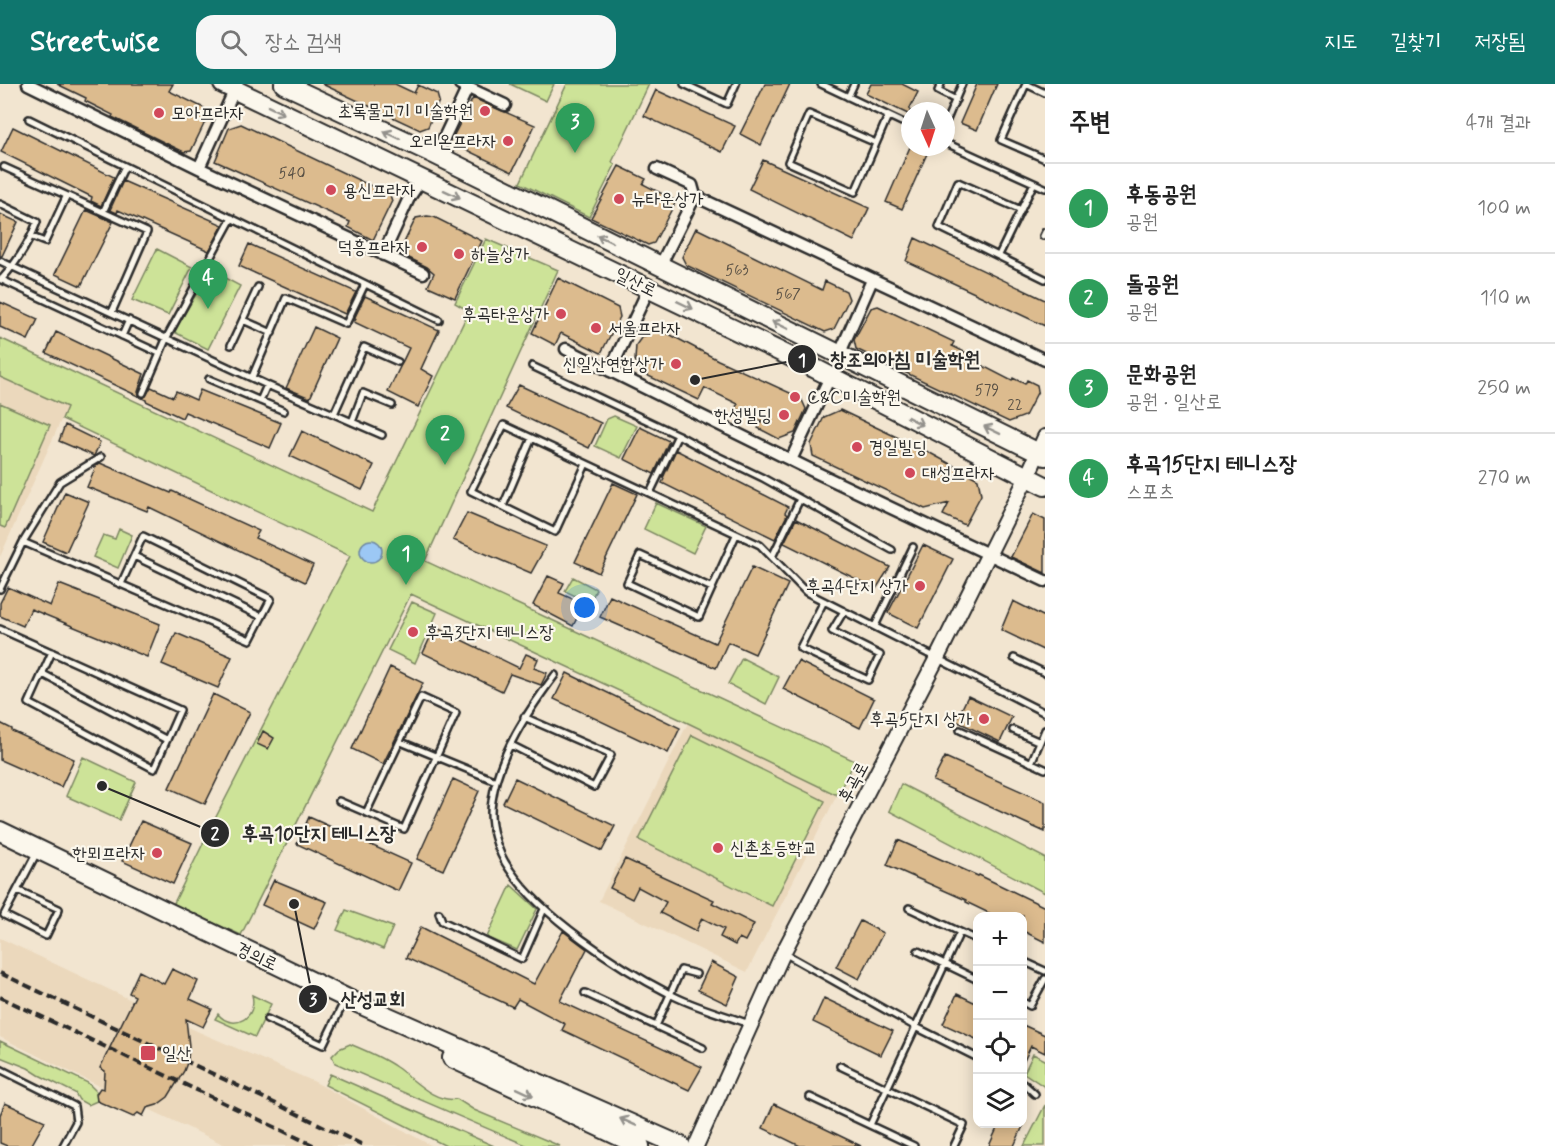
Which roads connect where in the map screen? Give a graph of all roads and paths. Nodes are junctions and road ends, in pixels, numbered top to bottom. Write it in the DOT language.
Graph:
graph roads {
  1 [pos="28,84"];
  2 [pos="284,84"];
  3 [pos="684,84"];
  4 [pos="736,84"];
  5 [pos="821,84"];
  6 [pos="854,84"];
  7 [pos="941,84"];
  8 [pos="962,84"];
  9 [pos="464,86"];
  10 [pos="229,87"];
  11 [pos="1045,93"];
  12 [pos="848,97"];
  13 [pos="956,100"];
  14 [pos="505,105"];
  15 [pos="888,116"];
  16 [pos="29,119"];
  17 [pos="901,122"];
  18 [pos="876,143"];
  19 [pos="955,147"];
  20 [pos="436,155"];
  21 [pos="1045,159"];
  22 [pos="125,166"];
  23 [pos="4,167"];
  24 [pos="199,168"];
  25 [pos="657,169"];
  26 [pos="421,180"];
  27 [pos="1034,183"];
  28 [pos="1045,188"];
  29 [pos="695,196"];
  30 [pos="66,197"];
  31 [pos="0,204"];
  32 [pos="1021,210"];
  33 [pos="103,212"];
  34 [pos="232,218"];
  35 [pos="32,237"];
  36 [pos="383,255"];
  37 [pos="999,255"];
  38 [pos="0,261"];
  39 [pos="660,266"];
  40 [pos="13,267"];
  41 [pos="423,273"];
  42 [pos="1045,279"];
  43 [pos="0,280"];
  44 [pos="872,280"];
  45 [pos="365,284"];
  46 [pos="258,287"];
  47 [pos="649,288"];
  48 [pos="112,312"];
  49 [pos="129,320"];
  50 [pos="243,320"];
  51 [pos="439,320"];
  52 [pos="272,333"];
  53 [pos="122,336"];
  54 [pos="166,337"];
  55 [pos="231,345"];
  56 [pos="566,349"];
  57 [pos="159,353"];
  58 [pos="839,355"];
  59 [pos="1045,360"];
  60 [pos="398,362"];
  61 [pos="532,366"];
  62 [pos="610,370"];
  63 [pos="252,377"];
  64 [pos="830,377"];
  65 [pos="209,379"];
  66 [pos="267,385"];
  67 [pos="143,393"];
  68 [pos="260,401"];
  69 [pos="392,405"];
  70 [pos="284,411"];
  71 [pos="334,414"];
  72 [pos="352,422"];
  73 [pos="382,435"];
  74 [pos="678,435"];
  75 [pos="532,438"];
  76 [pos="1043,448"];
  77 [pos="101,457"];
  78 [pos="791,460"];
  79 [pos="586,464"];
  80 [pos="1027,477"];
  81 [pos="1045,486"];
  82 [pos="650,493"];
  83 [pos="800,500"];
  84 [pos="503,506"];
  85 [pos="736,535"];
  86 [pos="23,542"];
  87 [pos="913,547"];
  88 [pos="892,550"];
  89 [pos="987,555"];
  90 [pos="134,556"];
  91 [pos="772,557"];
  92 [pos="1045,580"];
  93 [pos="121,584"];
  94 [pos="712,588"];
  95 [pos="0,589"];
  96 [pos="824,601"];
  97 [pos="844,610"];
  98 [pos="262,617"];
  99 [pos="874,626"];
  100 [pos="0,629"];
  101 [pos="52,652"];
  102 [pos="937,657"];
  103 [pos="1014,658"];
  104 [pos="1045,673"];
  105 [pos="43,674"];
  106 [pos="555,675"];
  107 [pos="1045,713"];
  108 [pos="524,717"];
  109 [pos="960,730"];
  110 [pos="1013,730"];
  111 [pos="1045,730"];
  112 [pos="167,740"];
  113 [pos="401,742"];
  114 [pos="1040,742"];
  115 [pos="511,745"];
  116 [pos="436,756"];
  117 [pos="1031,763"];
  118 [pos="1045,769"];
  119 [pos="496,781"];
  120 [pos="339,801"];
  121 [pos="366,813"];
  122 [pos="0,831"];
  123 [pos="0,839"];
  124 [pos="35,856"];
  125 [pos="17,890"];
  126 [pos="909,908"];
  127 [pos="544,909"];
  128 [pos="439,913"];
  129 [pos="960,932"];
  130 [pos="973,938"];
  131 [pos="918,951"];
  132 [pos="783,952"];
  133 [pos="1027,963"];
  134 [pos="945,965"];
  135 [pos="1045,971"];
  136 [pos="696,974"];
  137 [pos="973,978"];
  138 [pos="1045,979"];
  139 [pos="585,993"];
  140 [pos="669,994"];
  141 [pos="1027,1004"];
  142 [pos="342,1006"];
  143 [pos="267,1019"];
  144 [pos="751,1024"];
  145 [pos="656,1026"];
  146 [pos="916,1027"];
  147 [pos="703,1048"];
  148 [pos="973,1056"];
  149 [pos="840,1066"];
  150 [pos="0,1069"];
  151 [pos="1027,1087"];
  152 [pos="887,1089"];
  153 [pos="1035,1094"];
  154 [pos="810,1097"];
  155 [pos="870,1125"];
  156 [pos="63,1146"];
  157 [pos="640,1146"];
  158 [pos="681,1146"];
  159 [pos="696,1146"];
  160 [pos="914,1146"];
  161 [pos="954,1146"];
  1 -- 24 [label="street"];
  20 -- 2 [label="main road, 일산로, one-way"];
  3 -- 4 [label="lane"];
  5 -- 12 [label="lane"];
  6 -- 12 [label="lane"];
  7 -- 13 [label="lane"];
  8 -- 13 [label="lane"];
  9 -- 14 [label="street"];
  9 -- 20 [label="street"];
  10 -- 24 [label="street"];
  10 -- 26 [label="main road, 일산로, one-way"];
  11 -- 21 [label="lane"];
  12 -- 15 [label="lane"];
  15 -- 17 [label="lane"];
  15 -- 18 [label="lane"];
  16 -- 22 [label="lane"];
  18 -- 18 [label="lane"];
  19 -- 27 [label="lane"];
  39 -- 20 [label="main road, 일산로, one-way"];
  22 -- 33 [label="lane"];
  22 -- 34 [label="lane"];
  23 -- 30 [label="lane"];
  24 -- 36 [label="street"];
  25 -- 29 [label="street"];
  26 -- 36 [label="street"];
  26 -- 47 [label="main road, 일산로, one-way"];
  27 -- 28 [label="lane"];
  27 -- 32 [label="lane"];
  29 -- 39 [label="street"];
  29 -- 44 [label="street"];
  30 -- 33 [label="lane"];
  30 -- 35 [label="lane"];
  31 -- 35 [label="lane"];
  32 -- 37 [label="lane"];
  32 -- 37 [label="lane"];
  33 -- 48 [label="lane"];
  34 -- 45 [label="lane"];
  34 -- 54 [label="lane"];
  35 -- 40 [label="lane"];
  36 -- 41 [label="street"];
  37 -- 42 [label="lane"];
  38 -- 40 [label="lane"];
  58 -- 39 [label="main road, 일산로, one-way"];
  40 -- 43 [label="lane"];
  40 -- 48 [label="lane"];
  43 -- 53 [label="lane"];
  44 -- 58 [label="street"];
  44 -- 59 [label="street"];
  45 -- 51 [label="lane"];
  45 -- 52 [label="lane"];
  46 -- 50 [label="lane"];
  47 -- 62 [label="street"];
  47 -- 64 [label="main road, 일산로, one-way"];
  48 -- 49 [label="lane"];
  49 -- 53 [label="lane"];
  49 -- 54 [label="lane"];
  50 -- 52 [label="lane"];
  50 -- 55 [label="lane"];
  52 -- 63 [label="lane"];
  53 -- 57 [label="lane"];
  54 -- 57 [label="lane"];
  54 -- 63 [label="lane"];
  56 -- 62 [label="street"];
  57 -- 67 [label="lane"];
  76 -- 58 [label="main road, 일산로, one-way"];
  60 -- 71 [label="lane"];
  61 -- 74 [label="lane"];
  62 -- 78 [label="street"];
  63 -- 66 [label="lane"];
  64 -- 78 [label="street"];
  64 -- 80 [label="main road, 일산로, one-way"];
  65 -- 68 [label="lane"];
  66 -- 68 [label="lane"];
  66 -- 71 [label="lane"];
  68 -- 70 [label="lane"];
  69 -- 72 [label="lane"];
  71 -- 72 [label="lane"];
  72 -- 73 [label="lane"];
  74 -- 82 [label="lane"];
  74 -- 83 [label="lane"];
  75 -- 79 [label="lane"];
  75 -- 84 [label="lane"];
  75 -- 84 [label="lane"];
  76 -- 80 [label="street, 후곡로"];
  77 -- 86 [label="lane"];
  78 -- 89 [label="street"];
  79 -- 82 [label="lane"];
  79 -- 84 [label="lane"];
  80 -- 81 [label="main road, 일산로"];
  80 -- 89 [label="street, 후곡로"];
  82 -- 85 [label="lane"];
  83 -- 88 [label="lane"];
  83 -- 91 [label="lane"];
  85 -- 91 [label="lane"];
  85 -- 94 [label="lane"];
  86 -- 93 [label="lane"];
  86 -- 95 [label="lane"];
  87 -- 99 [label="lane"];
  89 -- 92 [label="street"];
  89 -- 102 [label="street, 후곡로"];
  90 -- 93 [label="lane"];
  90 -- 98 [label="lane"];
  90 -- 98 [label="lane"];
  91 -- 96 [label="lane"];
  93 -- 98 [label="lane"];
  94 -- 94 [label="lane"];
  96 -- 97 [label="lane"];
  96 -- 97 [label="lane"];
  97 -- 99 [label="lane"];
  99 -- 102 [label="lane"];
  100 -- 101 [label="lane"];
  101 -- 105 [label="lane"];
  101 -- 112 [label="lane"];
  102 -- 107 [label="lane"];
  102 -- 132 [label="street, 후곡로"];
  103 -- 104 [label="lane"];
  105 -- 112 [label="lane"];
  105 -- 112 [label="lane"];
  106 -- 108 [label="lane"];
  108 -- 115 [label="lane"];
  108 -- 115 [label="lane"];
  109 -- 117 [label="lane"];
  110 -- 114 [label="lane"];
  111 -- 114 [label="lane"];
  113 -- 116 [label="lane"];
  113 -- 116 [label="lane"];
  113 -- 121 [label="lane"];
  114 -- 117 [label="lane"];
  115 -- 119 [label="lane"];
  116 -- 119 [label="lane"];
  116 -- 121 [label="lane"];
  117 -- 118 [label="lane"];
  119 -- 127 [label="lane"];
  120 -- 121 [label="lane"];
  158 -- 122 [label="main road, 경의로, one-way"];
  123 -- 124 [label="main road, 경의로"];
  124 -- 125 [label="lane"];
  124 -- 142 [label="main road, 경의로"];
  125 -- 125 [label="lane"];
  126 -- 129 [label="lane"];
  127 -- 128 [label="lane"];
  127 -- 140 [label="lane"];
  129 -- 130 [label="lane"];
  129 -- 134 [label="lane"];
  131 -- 134 [label="lane"];
  132 -- 144 [label="street, 후곡로"];
  132 -- 146 [label="lane"];
  133 -- 135 [label="lane"];
  134 -- 137 [label="lane"];
  134 -- 146 [label="lane"];
  136 -- 140 [label="lane"];
  138 -- 141 [label="lane"];
  139 -- 145 [label="lane"];
  140 -- 144 [label="lane"];
  140 -- 145 [label="lane"];
  142 -- 143 [label="lane"];
  142 -- 157 [label="main road, 경의로, one-way"];
  144 -- 159 [label="street, 후곡로"];
  145 -- 147 [label="lane"];
  146 -- 148 [label="lane"];
  146 -- 152 [label="lane"];
  149 -- 152 [label="lane"];
  150 -- 156 [label="lane"];
  151 -- 153 [label="lane"];
  152 -- 155 [label="lane"];
  152 -- 161 [label="lane"];
  154 -- 155 [label="lane"];
  155 -- 160 [label="lane"];
}
